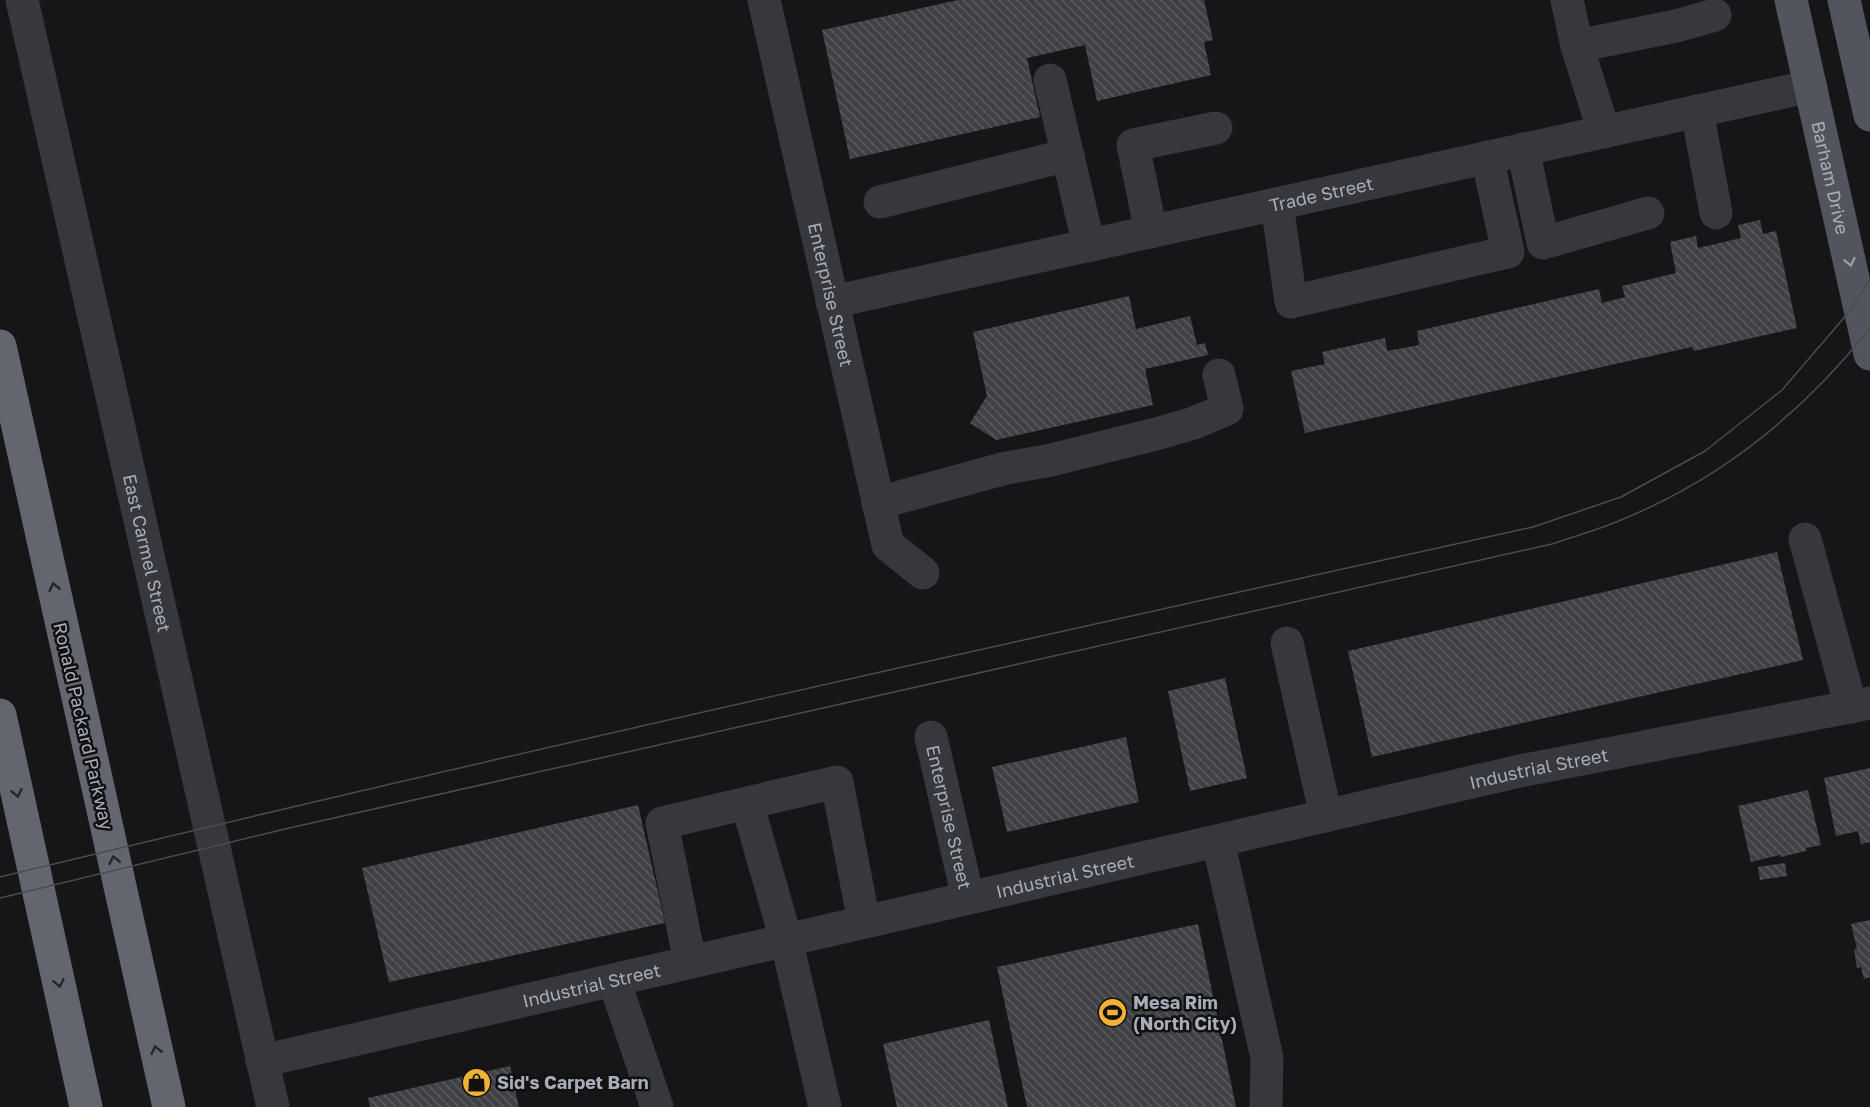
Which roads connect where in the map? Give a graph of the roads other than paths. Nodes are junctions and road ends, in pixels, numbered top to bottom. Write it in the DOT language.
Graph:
graph roads {
  1 [pos="22,0"];
  2 [pos="764,0"];
  3 [pos="1567,0"];
  4 [pos="1791,0"];
  5 [pos="1846,10"];
  6 [pos="1714,15"];
  7 [pos="1577,46"];
  8 [pos="1050,80"];
  9 [pos="1811,86"];
  10 [pos="1697,111"];
  11 [pos="1870,115"];
  12 [pos="1216,128"];
  13 [pos="1604,132"];
  14 [pos="1523,149"];
  15 [pos="1068,155"];
  16 [pos="1487,157"];
  17 [pos="880,202"];
  18 [pos="1277,204"];
  19 [pos="1648,213"];
  20 [pos="1716,213"];
  21 [pos="1151,232"];
  22 [pos="1089,246"];
  23 [pos="832,302"];
  24 [pos="0,346"];
  25 [pos="1870,354"];
  26 [pos="1219,375"];
  27 [pos="878,503"];
  28 [pos="1805,539"];
  29 [pos="923,573"];
  30 [pos="1287,643"];
  31 [pos="1861,705"];
  32 [pos="0,715"];
  33 [pos="931,736"];
  34 [pos="747,803"];
  35 [pos="1326,816"];
  36 [pos="1218,841"];
  37 [pos="968,898"];
  38 [pos="864,922"];
  39 [pos="786,939"];
  40 [pos="690,962"];
  41 [pos="614,980"];
  42 [pos="262,1061"];
  43 [pos="86,1107"];
  44 [pos="169,1107"];
  45 [pos="273,1107"];
  46 [pos="657,1107"];
  47 [pos="825,1107"];
  48 [pos="1266,1107"];
  1 -- 42 [label="street, East Carmel Street"];
  2 -- 23 [label="street, Enterprise Street"];
  3 -- 7 [label="street"];
  4 -- 9 [label="main road, Barham Drive"];
  5 -- 11 [label="main road"];
  6 -- 7 [label="street"];
  7 -- 13 [label="street"];
  8 -- 15 [label="street"];
  9 -- 10 [label="street, Trade Street"];
  9 -- 25 [label="main road, Barham Drive, one-way"];
  10 -- 13 [label="street, Trade Street"];
  10 -- 20 [label="street"];
  12 -- 21 [label="street"];
  13 -- 14 [label="street, Trade Street"];
  14 -- 16 [label="street, Trade Street"];
  14 -- 19 [label="street"];
  15 -- 17 [label="street"];
  15 -- 22 [label="street"];
  16 -- 18 [label="street, Trade Street"];
  16 -- 18 [label="street"];
  18 -- 21 [label="street, Trade Street"];
  21 -- 22 [label="street, Trade Street"];
  22 -- 23 [label="street, Trade Street"];
  23 -- 27 [label="street, Enterprise Street"];
  44 -- 24 [label="highway, Ronald Packard Parkway, one-way"];
  26 -- 27 [label="street"];
  27 -- 29 [label="street, Enterprise Street"];
  28 -- 31 [label="street"];
  30 -- 35 [label="street"];
  31 -- 35 [label="street, Industrial Street"];
  32 -- 43 [label="highway, one-way"];
  33 -- 37 [label="street, Enterprise Street"];
  34 -- 38 [label="street"];
  34 -- 39 [label="street"];
  34 -- 40 [label="street"];
  35 -- 36 [label="street, Industrial Street"];
  36 -- 37 [label="street, Industrial Street"];
  36 -- 48 [label="street"];
  37 -- 38 [label="street, Industrial Street"];
  38 -- 39 [label="street, Industrial Street"];
  39 -- 40 [label="street, Industrial Street"];
  39 -- 47 [label="street"];
  40 -- 41 [label="street, Industrial Street"];
  41 -- 42 [label="street, Industrial Street"];
  41 -- 46 [label="street"];
  42 -- 45 [label="street, East Carmel Street"];
}
